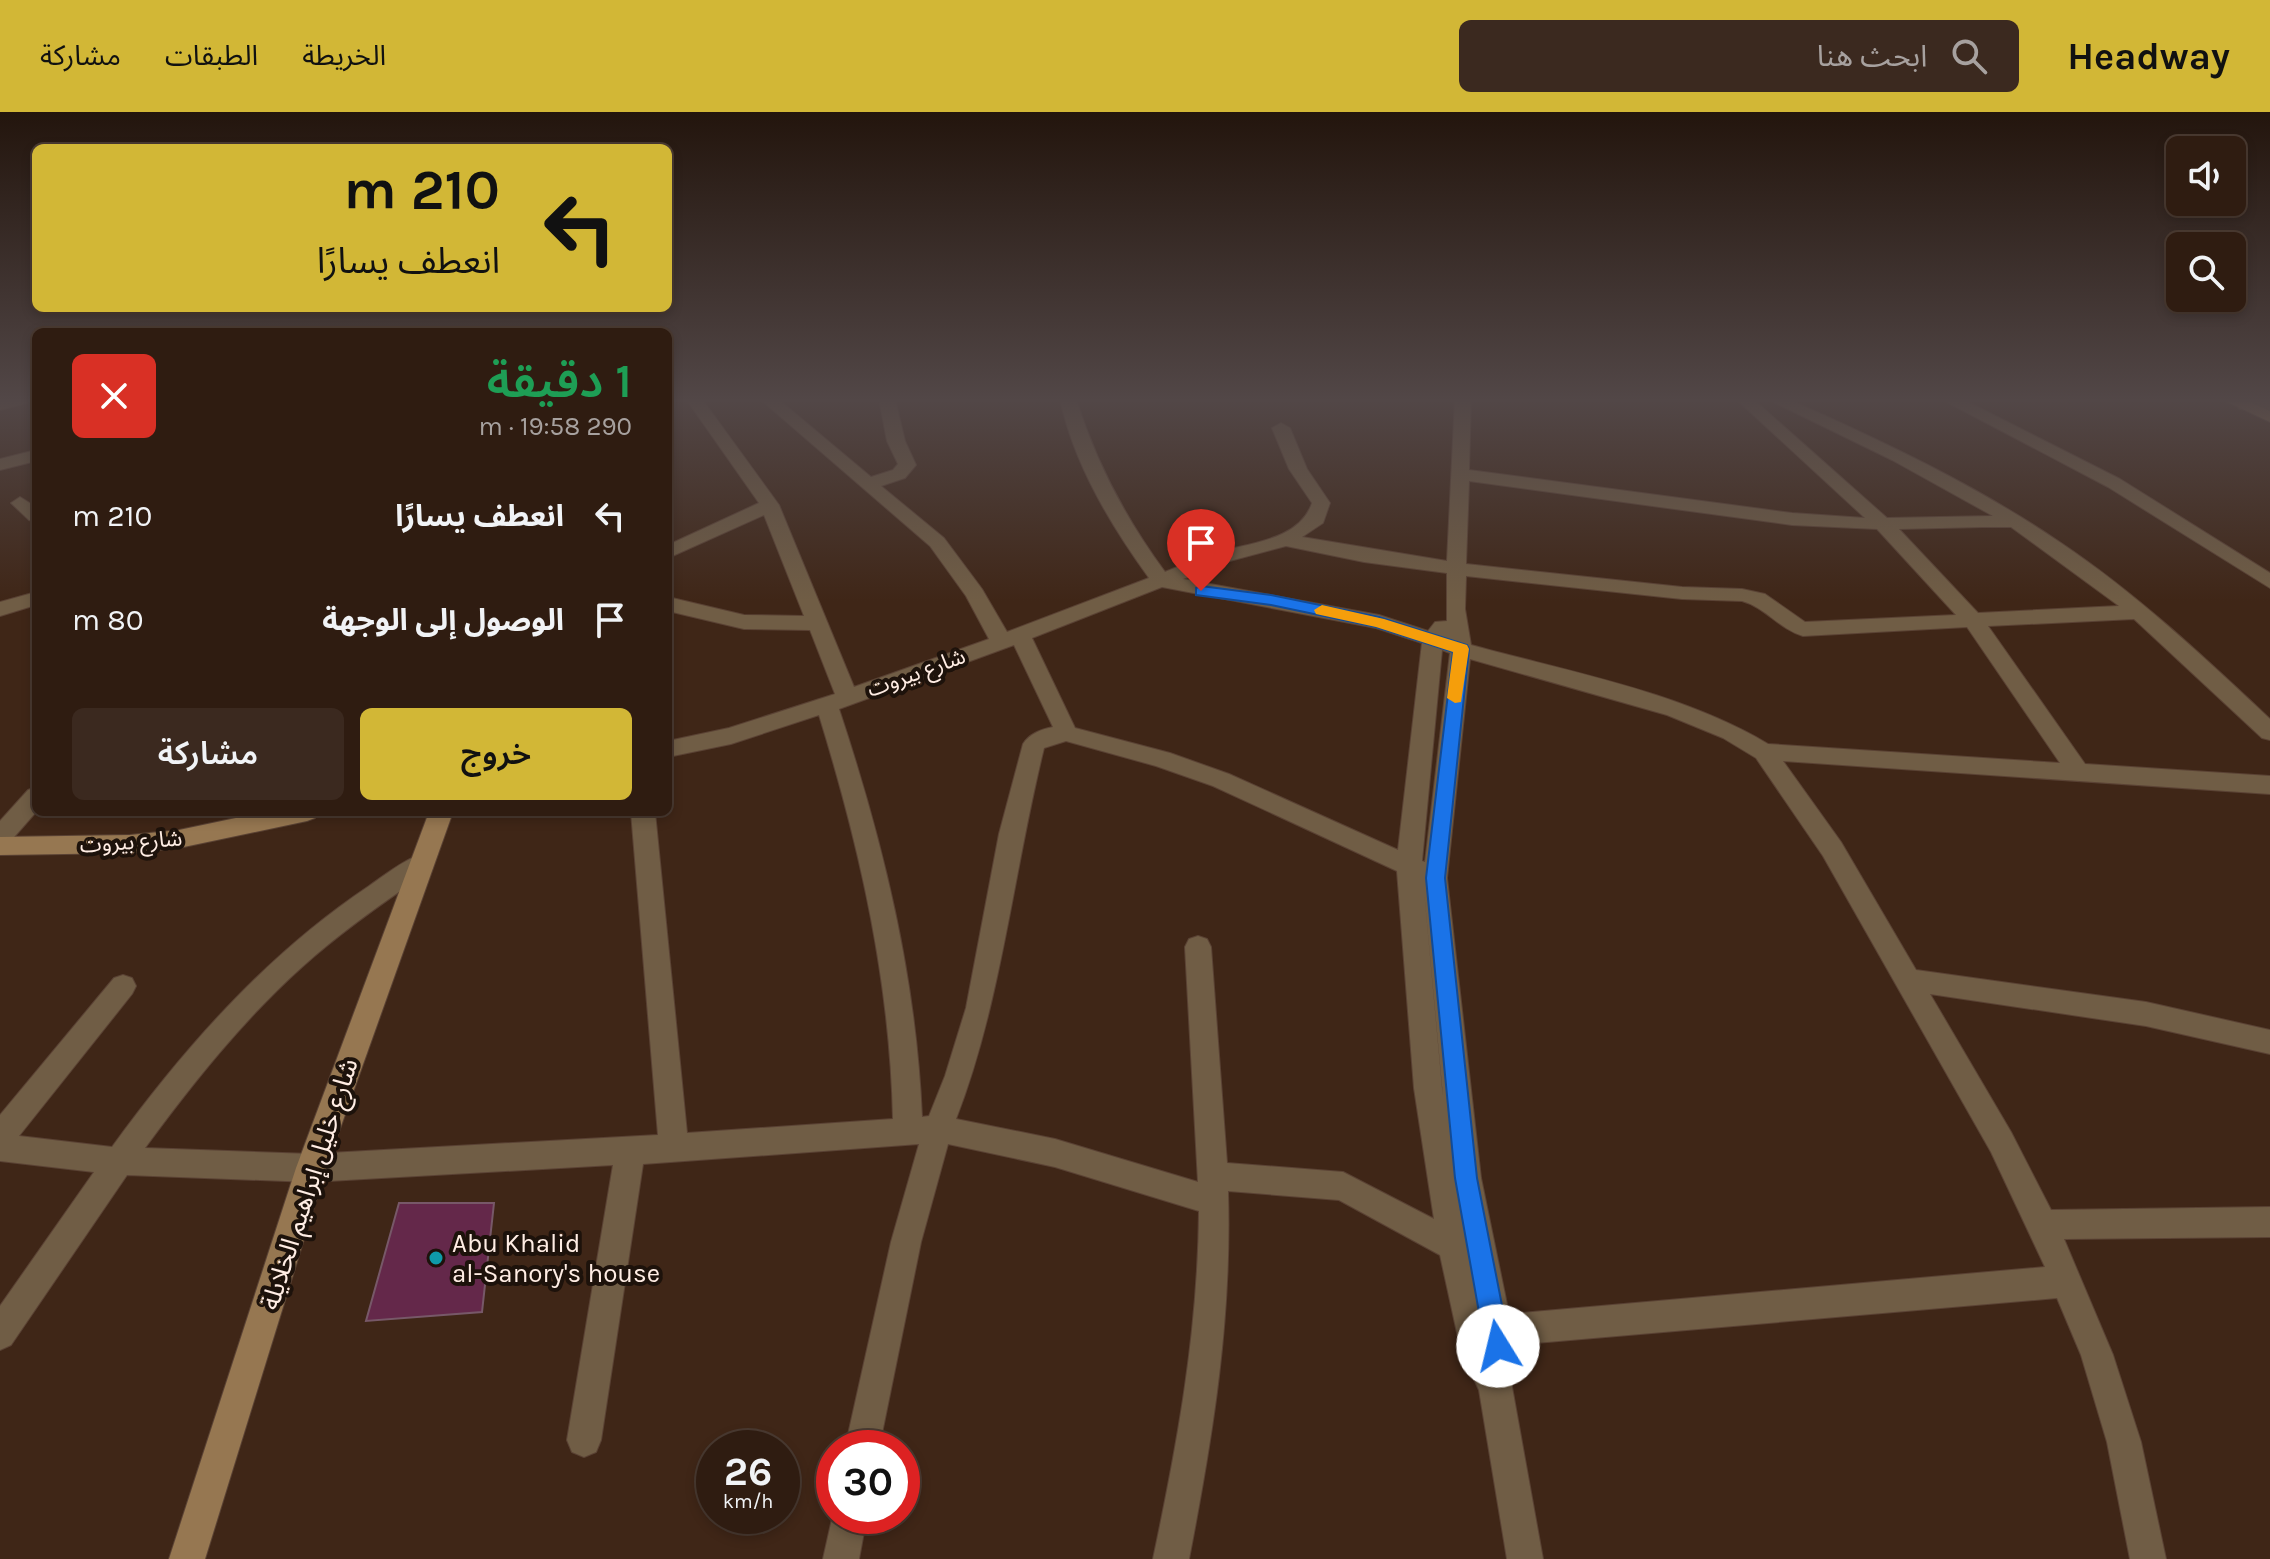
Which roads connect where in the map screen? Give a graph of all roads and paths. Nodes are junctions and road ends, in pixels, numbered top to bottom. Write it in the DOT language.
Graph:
graph roads {
  1 [pos="742,467"];
  2 [pos="851,467"];
  3 [pos="906,467"];
  4 [pos="1092,467"];
  5 [pos="1297,467"];
  6 [pos="1461,467"];
  7 [pos="1818,467"];
  8 [pos="1918,467"];
  9 [pos="2083,467"];
  10 [pos="1461,475"];
  11 [pos="871,483"];
  12 [pos="20,503"];
  13 [pos="770,505"];
  14 [pos="32,513"];
  15 [pos="2013,521"];
  16 [pos="1883,525"];
  17 [pos="1286,540"];
  18 [pos="672,550"];
  19 [pos="1457,569"];
  20 [pos="1161,581"];
  21 [pos="2270,582"];
  22 [pos="32,599"];
  23 [pos="672,605"];
  24 [pos="0,609"];
  25 [pos="1455,609"];
  26 [pos="2138,612"];
  27 [pos="1973,621"];
  28 [pos="817,623"];
  29 [pos="1010,638"];
  30 [pos="1433,639"];
  31 [pos="1461,649"];
  32 [pos="837,701"];
  33 [pos="2270,732"];
  34 [pos="1066,733"];
  35 [pos="672,748"];
  36 [pos="1764,752"];
  37 [pos="2077,771"];
  38 [pos="2270,785"];
  39 [pos="32,801"];
  40 [pos="288,816"];
  41 [pos="439,816"];
  42 [pos="643,816"];
  43 [pos="0,837"];
  44 [pos="0,846"];
  45 [pos="421,864"];
  46 [pos="1409,865"];
  47 [pos="1435,878"];
  48 [pos="1198,947"];
  49 [pos="1908,980"];
  50 [pos="123,986"];
  51 [pos="2270,1042"];
  52 [pos="938,1129"];
  53 [pos="908,1132"];
  54 [pos="0,1137"];
  55 [pos="0,1147"];
  56 [pos="674,1148"];
  57 [pos="630,1151"];
  58 [pos="118,1161"];
  59 [pos="311,1168"];
  60 [pos="1214,1188"];
  61 [pos="2270,1222"];
  62 [pos="2043,1225"];
  63 [pos="1453,1246"];
  64 [pos="2068,1281"];
  65 [pos="1484,1332"];
  66 [pos="0,1334"];
  67 [pos="866,1430"];
  68 [pos="584,1440"];
  69 [pos="846,1534"];
  70 [pos="187,1559"];
  71 [pos="841,1559"];
  72 [pos="1171,1559"];
  73 [pos="1525,1559"];
  74 [pos="2148,1559"];
  1 -- 13 [label="street"];
  2 -- 11 [label="street"];
  3 -- 11 [label="street"];
  4 -- 20 [label="street"];
  5 -- 17 [label="street"];
  6 -- 10 [label="street"];
  7 -- 16 [label="street"];
  8 -- 15 [label="street"];
  9 -- 21 [label="street"];
  10 -- 16 [label="street"];
  10 -- 19 [label="street"];
  11 -- 29 [label="street"];
  12 -- 14 [label="street"];
  13 -- 18 [label="street"];
  13 -- 28 [label="street"];
  15 -- 16 [label="street"];
  15 -- 26 [label="street"];
  16 -- 27 [label="street"];
  17 -- 19 [label="street"];
  17 -- 20 [label="street, شارع بيروت"];
  19 -- 25 [label="street"];
  19 -- 27 [label="street"];
  20 -- 29 [label="street, شارع بيروت"];
  20 -- 30 [label="street"];
  22 -- 24 [label="street"];
  23 -- 28 [label="street"];
  25 -- 30 [label="street"];
  25 -- 31 [label="street"];
  26 -- 27 [label="street"];
  26 -- 33 [label="street"];
  27 -- 37 [label="street"];
  28 -- 32 [label="street"];
  29 -- 32 [label="street, شارع بيروت"];
  29 -- 34 [label="street"];
  30 -- 31 [label="street"];
  30 -- 46 [label="street"];
  31 -- 36 [label="street"];
  31 -- 47 [label="street"];
  32 -- 35 [label="street, شارع بيروت"];
  32 -- 53 [label="street"];
  34 -- 46 [label="street"];
  34 -- 52 [label="street"];
  36 -- 37 [label="street"];
  36 -- 49 [label="street"];
  37 -- 38 [label="street"];
  39 -- 43 [label="street"];
  40 -- 44 [label="street, شارع بيروت"];
  41 -- 45 [label="street, شارع خليل إبراهيم الخلايلة"];
  42 -- 56 [label="street"];
  45 -- 58 [label="street"];
  45 -- 59 [label="street, شارع خليل إبراهيم الخلايلة"];
  46 -- 47 [label="street"];
  46 -- 63 [label="street"];
  47 -- 65 [label="street"];
  48 -- 60 [label="street"];
  49 -- 51 [label="street"];
  49 -- 62 [label="street"];
  50 -- 54 [label="street"];
  52 -- 53 [label="street"];
  52 -- 60 [label="street"];
  52 -- 67 [label="street"];
  53 -- 56 [label="street"];
  55 -- 58 [label="street"];
  56 -- 57 [label="street"];
  57 -- 59 [label="street"];
  57 -- 68 [label="street"];
  58 -- 59 [label="street"];
  58 -- 66 [label="street"];
  59 -- 70 [label="street, شارع خليل إبراهيم الخلايلة"];
  60 -- 63 [label="street"];
  60 -- 72 [label="street"];
  61 -- 62 [label="street"];
  62 -- 64 [label="street"];
  63 -- 65 [label="street"];
  64 -- 65 [label="street"];
  64 -- 74 [label="street"];
  65 -- 73 [label="street"];
  69 -- 71 [label="street"];
}
